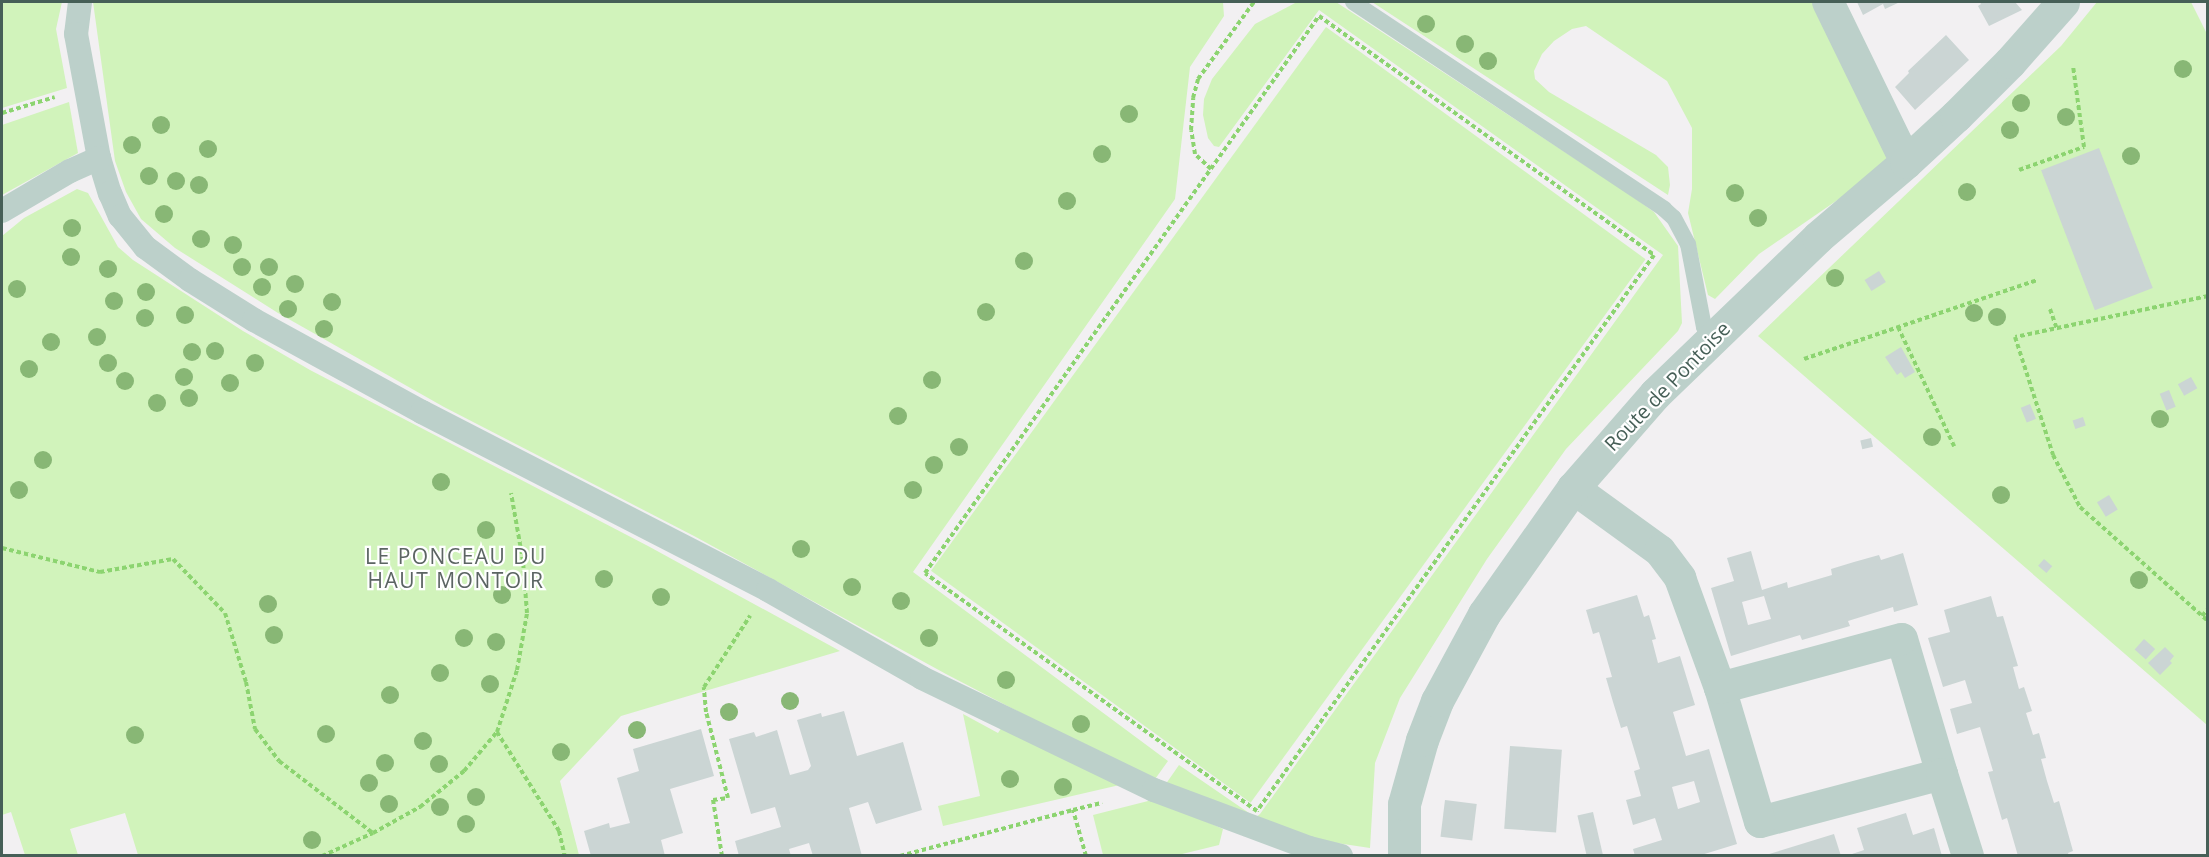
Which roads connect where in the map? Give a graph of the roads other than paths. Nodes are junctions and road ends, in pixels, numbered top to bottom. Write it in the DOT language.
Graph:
graph roads {
  1 [pos="80,2"];
  2 [pos="1353,2"];
  3 [pos="1828,2"];
  4 [pos="2063,2"];
  5 [pos="99,158"];
  6 [pos="1906,162"];
  7 [pos="2,212"];
  8 [pos="1711,339"];
  9 [pos="1573,488"];
  10 [pos="1720,688"];
  11 [pos="1942,774"];
  12 [pos="1341,855"];
  13 [pos="1404,855"];
  14 [pos="1968,855"];
  1 -- 5 [label="street"];
  2 -- 8 [label="lane"];
  3 -- 6 [label="street"];
  4 -- 6 [label="street, Route de Pontoise"];
  5 -- 7 [label="street"];
  5 -- 12 [label="street"];
  6 -- 8 [label="street, Route de Pontoise"];
  8 -- 9 [label="street, Route de Pontoise"];
  9 -- 10 [label="street"];
  9 -- 13 [label="street, Route de Pontoise"];
  10 -- 11 [label="street"];
  10 -- 11 [label="street"];
  11 -- 14 [label="street"];
}
